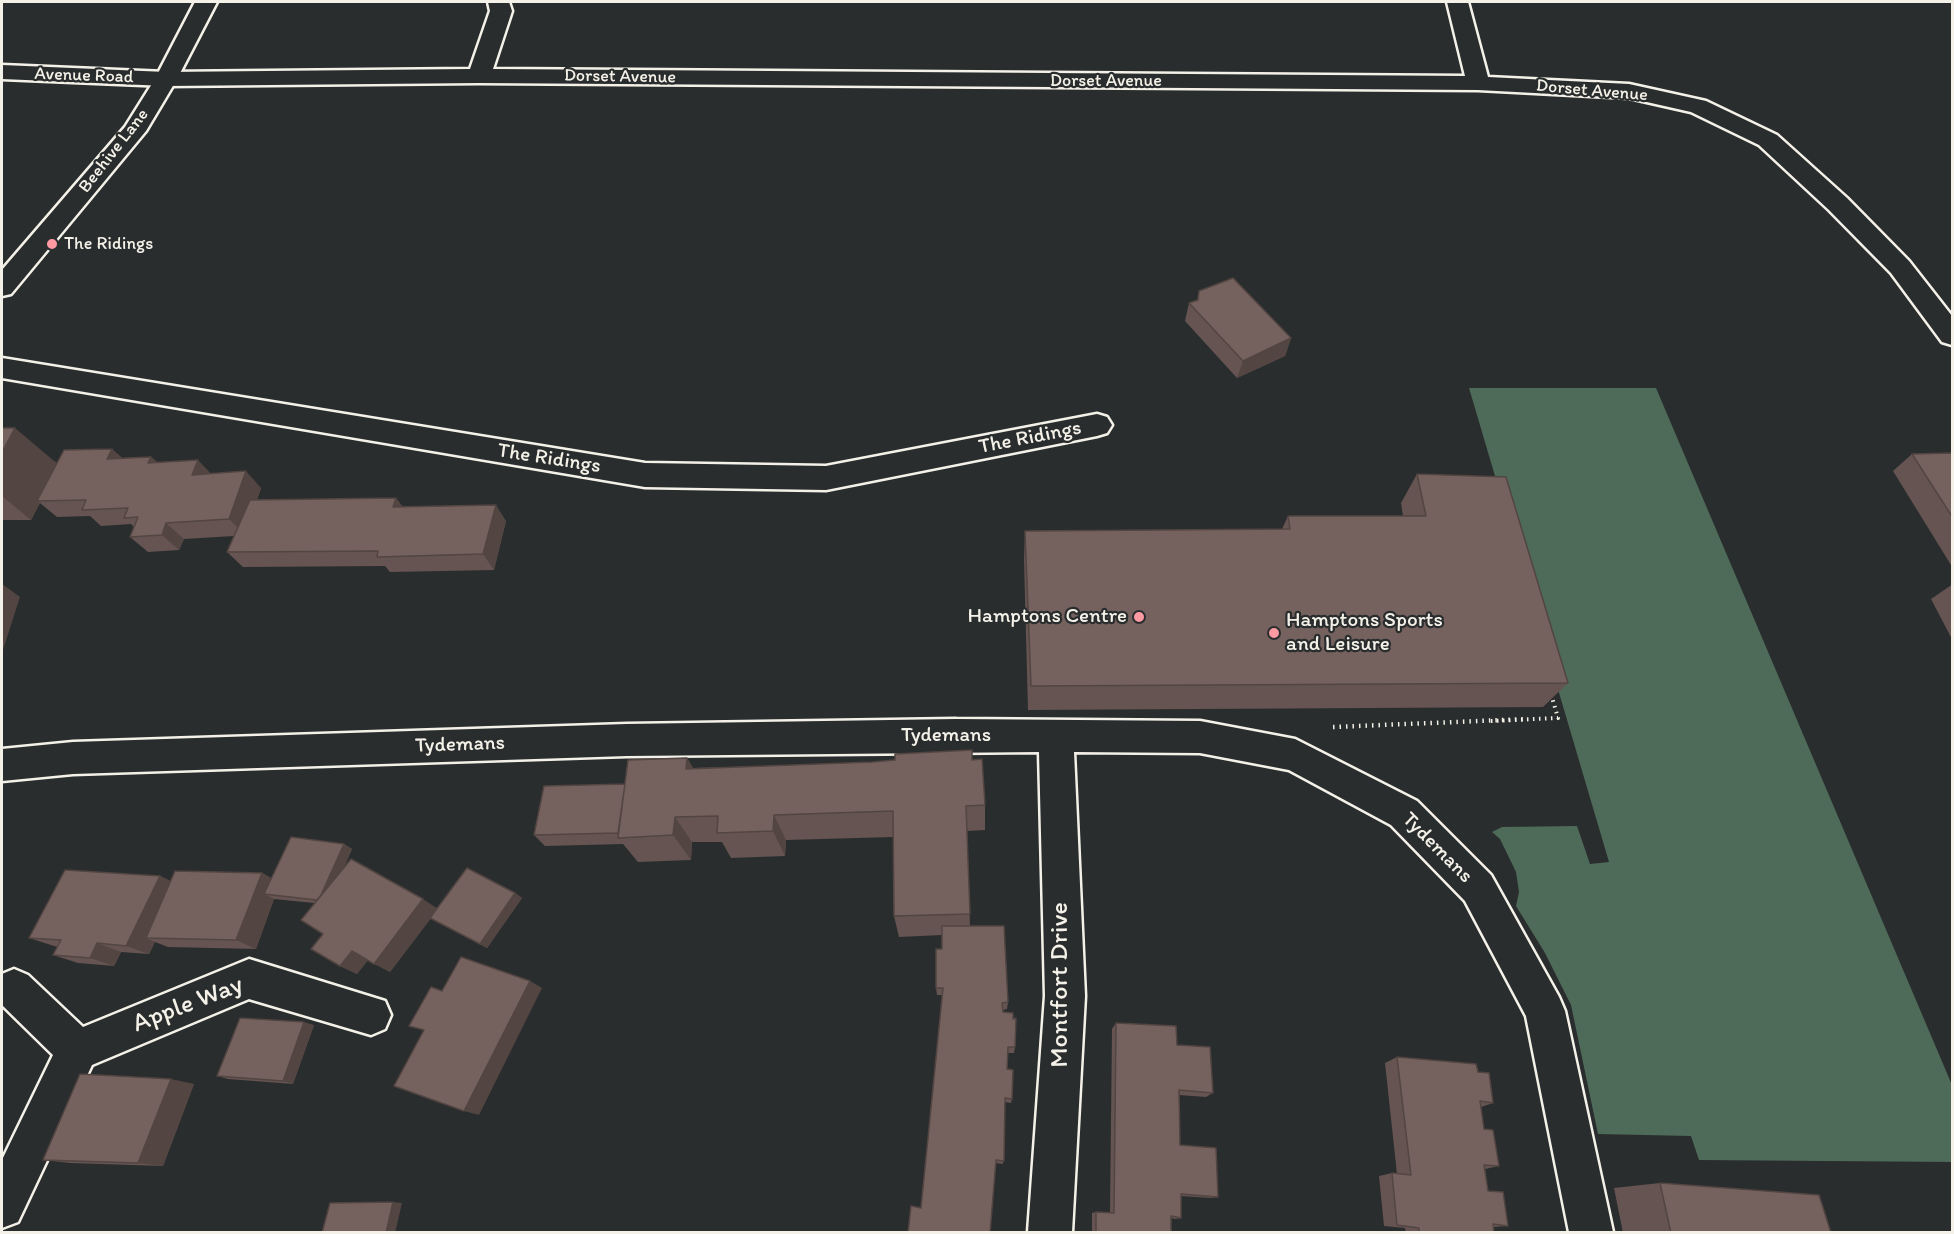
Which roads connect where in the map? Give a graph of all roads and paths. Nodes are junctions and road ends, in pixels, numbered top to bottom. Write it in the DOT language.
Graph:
graph roads {
  1 [pos="206,2"];
  2 [pos="499,2"];
  3 [pos="1458,2"];
  4 [pos="2,72"];
  5 [pos="479,75"];
  6 [pos="166,79"];
  7 [pos="1478,82"];
  8 [pos="2,287"];
  9 [pos="1953,335"];
  10 [pos="2,368"];
  11 [pos="1097,425"];
  12 [pos="1548,684"];
  13 [pos="1324,727"];
  14 [pos="1056,736"];
  15 [pos="2,765"];
  16 [pos="14,989"];
  17 [pos="371,1014"];
  18 [pos="77,1050"];
  19 [pos="2,1206"];
  20 [pos="1050,1233"];
  21 [pos="1591,1233"];
  1 -- 6 [label="street, Beehive Lane"];
  2 -- 5 [label="street"];
  3 -- 7 [label="street"];
  4 -- 6 [label="street, Avenue Road"];
  5 -- 6 [label="street, Dorset Avenue"];
  5 -- 7 [label="street, Dorset Avenue"];
  6 -- 8 [label="street, Beehive Lane"];
  7 -- 9 [label="street, Dorset Avenue"];
  10 -- 11 [label="street, The Ridings"];
  12 -- 13 [label="path"];
  14 -- 15 [label="street, Tydemans"];
  14 -- 20 [label="street, Montfort Drive"];
  14 -- 21 [label="street, Tydemans"];
  16 -- 18 [label="street"];
  17 -- 18 [label="street, Apple Way"];
  18 -- 19 [label="street"];
}
